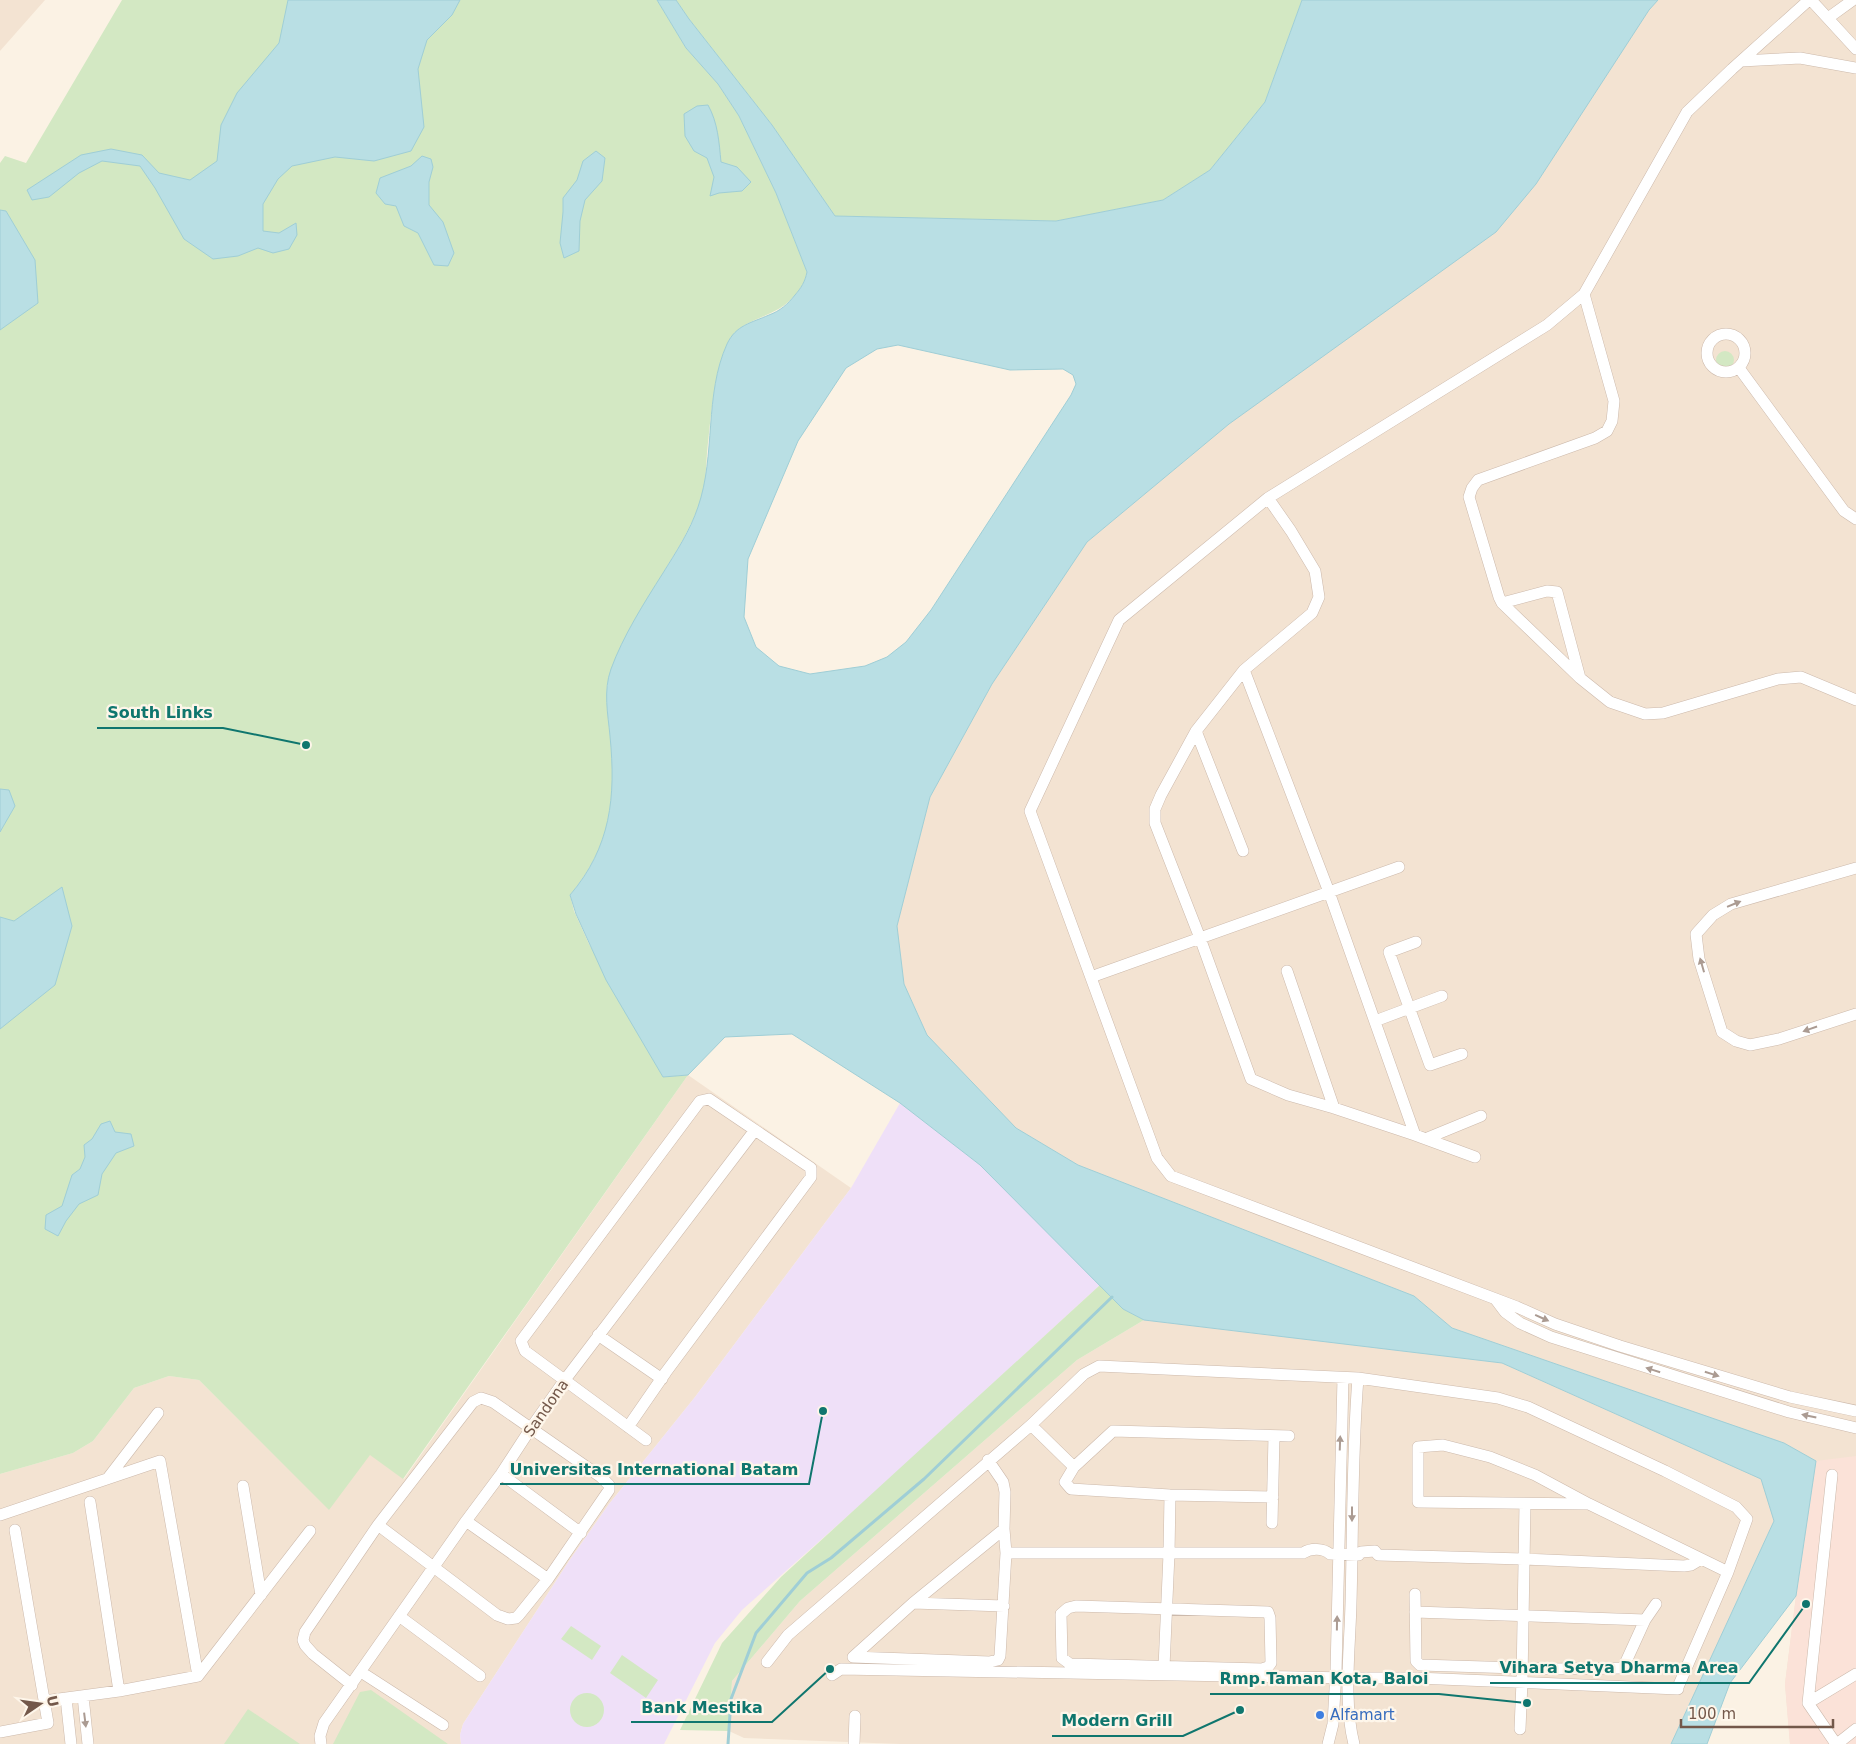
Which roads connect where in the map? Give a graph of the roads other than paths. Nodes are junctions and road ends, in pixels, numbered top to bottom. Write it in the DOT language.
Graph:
graph roads {
  1 [pos="1810,0"];
  2 [pos="1852,0"];
  3 [pos="1828,18"];
  4 [pos="1856,49"];
  5 [pos="1741,61"];
  6 [pos="1856,68"];
  7 [pos="1584,294"];
  8 [pos="1739,368"];
  9 [pos="1268,498"];
  10 [pos="1856,519"];
  11 [pos="1502,603"];
  12 [pos="1244,670"];
  13 [pos="1580,678"];
  14 [pos="1856,700"];
  15 [pos="1196,731"];
  16 [pos="1243,851"];
  17 [pos="1399,866"];
  18 [pos="1856,868"];
  19 [pos="1329,892"];
  20 [pos="1200,938"];
  21 [pos="1416,942"];
  22 [pos="1287,971"];
  23 [pos="1091,977"];
  24 [pos="1442,996"];
  25 [pos="1410,1008"];
  26 [pos="1856,1014"];
  27 [pos="1375,1021"];
  28 [pos="1462,1054"];
  29 [pos="1334,1108"];
  30 [pos="1481,1116"];
  31 [pos="755,1130"];
  32 [pos="1420,1137"];
  33 [pos="1475,1157"];
  34 [pos="1496,1300"];
  35 [pos="598,1335"];
  36 [pos="1343,1378"];
  37 [pos="1358,1378"];
  38 [pos="662,1379"];
  39 [pos="564,1381"];
  40 [pos="1856,1411"];
  41 [pos="158,1413"];
  42 [pos="1031,1425"];
  43 [pos="531,1428"];
  44 [pos="628,1428"];
  45 [pos="1856,1428"];
  46 [pos="1274,1436"];
  47 [pos="1289,1436"];
  48 [pos="646,1440"];
  49 [pos="988,1460"];
  50 [pos="1074,1467"];
  51 [pos="1340,1467"];
  52 [pos="1353,1468"];
  53 [pos="501,1474"];
  54 [pos="1832,1475"];
  55 [pos="108,1478"];
  56 [pos="243,1486"];
  57 [pos="1170,1495"];
  58 [pos="1273,1497"];
  59 [pos="90,1502"];
  60 [pos="1525,1504"];
  61 [pos="1589,1504"];
  62 [pos="0,1515"];
  63 [pos="466,1521"];
  64 [pos="1272,1522"];
  65 [pos="378,1525"];
  66 [pos="1004,1529"];
  67 [pos="15,1530"];
  68 [pos="310,1531"];
  69 [pos="581,1533"];
  70 [pos="1006,1553"];
  71 [pos="1170,1554"];
  72 [pos="1334,1554"];
  73 [pos="1355,1555"];
  74 [pos="1523,1559"];
  75 [pos="1701,1559"];
  76 [pos="433,1568"];
  77 [pos="1728,1572"];
  78 [pos="548,1579"];
  79 [pos="1416,1594"];
  80 [pos="261,1595"];
  81 [pos="913,1603"];
  82 [pos="1656,1604"];
  83 [pos="1004,1606"];
  84 [pos="1167,1610"];
  85 [pos="1415,1612"];
  86 [pos="1523,1615"];
  87 [pos="399,1616"];
  88 [pos="1646,1620"];
  89 [pos="767,1662"];
  90 [pos="1164,1667"];
  91 [pos="1522,1668"];
  92 [pos="361,1672"];
  93 [pos="1856,1674"];
  94 [pos="832,1675"];
  95 [pos="198,1676"];
  96 [pos="480,1676"];
  97 [pos="1334,1678"];
  98 [pos="1348,1678"];
  99 [pos="1522,1681"];
  100 [pos="352,1684"];
  101 [pos="119,1691"];
  102 [pos="83,1696"];
  103 [pos="66,1698"];
  104 [pos="44,1701"];
  105 [pos="1808,1703"];
  106 [pos="855,1716"];
  107 [pos="443,1725"];
  108 [pos="1856,1728"];
  109 [pos="1520,1729"];
  110 [pos="0,1732"];
  111 [pos="71,1744"];
  112 [pos="88,1744"];
  113 [pos="321,1744"];
  114 [pos="854,1744"];
  115 [pos="1328,1744"];
  116 [pos="1354,1744"];
  117 [pos="1836,1744"];
  1 -- 3 [label="street"];
  1 -- 5 [label="street"];
  2 -- 3 [label="street"];
  3 -- 4 [label="street"];
  5 -- 6 [label="street"];
  5 -- 7 [label="street"];
  7 -- 9 [label="street"];
  7 -- 11 [label="street"];
  8 -- 10 [label="street"];
  9 -- 12 [label="street"];
  9 -- 23 [label="street"];
  11 -- 13 [label="street"];
  11 -- 13 [label="street"];
  12 -- 15 [label="street"];
  12 -- 19 [label="street"];
  13 -- 14 [label="street"];
  15 -- 16 [label="street"];
  15 -- 20 [label="street"];
  17 -- 19 [label="street"];
  26 -- 18 [label="street, one-way"];
  19 -- 20 [label="street"];
  19 -- 27 [label="street"];
  20 -- 23 [label="street"];
  20 -- 29 [label="street"];
  21 -- 25 [label="street"];
  22 -- 29 [label="street"];
  23 -- 34 [label="street"];
  24 -- 25 [label="street"];
  25 -- 27 [label="street"];
  25 -- 28 [label="street"];
  27 -- 32 [label="street"];
  29 -- 32 [label="street"];
  30 -- 32 [label="street"];
  31 -- 35 [label="street, Sandona"];
  31 -- 38 [label="street"];
  31 -- 39 [label="street"];
  32 -- 33 [label="street"];
  34 -- 40 [label="street, one-way"];
  45 -- 34 [label="street, one-way"];
  35 -- 38 [label="street"];
  35 -- 39 [label="street, Sandona"];
  36 -- 37 [label="street"];
  36 -- 42 [label="street"];
  51 -- 36 [label="street, one-way"];
  37 -- 52 [label="street"];
  37 -- 77 [label="street"];
  38 -- 44 [label="street"];
  39 -- 43 [label="street, Sandona"];
  39 -- 44 [label="street"];
  41 -- 55 [label="street"];
  42 -- 49 [label="street"];
  42 -- 50 [label="street"];
  43 -- 53 [label="street, Sandona"];
  43 -- 65 [label="street"];
  43 -- 69 [label="street"];
  44 -- 48 [label="street"];
  46 -- 47 [label="street"];
  46 -- 50 [label="street"];
  46 -- 58 [label="street"];
  49 -- 66 [label="street"];
  49 -- 89 [label="street"];
  50 -- 57 [label="street"];
  51 -- 52 [label="street"];
  51 -- 72 [label="street"];
  52 -- 73 [label="street, one-way"];
  53 -- 63 [label="street, Sandona"];
  53 -- 69 [label="street"];
  54 -- 105 [label="street"];
  55 -- 62 [label="street"];
  55 -- 95 [label="street"];
  56 -- 80 [label="street"];
  57 -- 58 [label="street"];
  57 -- 71 [label="street"];
  58 -- 64 [label="street"];
  59 -- 101 [label="street"];
  60 -- 61 [label="street"];
  60 -- 61 [label="street"];
  60 -- 74 [label="street"];
  61 -- 75 [label="street"];
  63 -- 76 [label="street, Sandona"];
  63 -- 78 [label="street"];
  65 -- 76 [label="street"];
  65 -- 100 [label="street"];
  66 -- 70 [label="street"];
  66 -- 81 [label="street"];
  67 -- 104 [label="street"];
  68 -- 80 [label="street"];
  69 -- 78 [label="street"];
  70 -- 71 [label="street"];
  70 -- 83 [label="street"];
  71 -- 72 [label="street"];
  71 -- 84 [label="street"];
  72 -- 73 [label="street"];
  97 -- 72 [label="street, one-way"];
  73 -- 74 [label="street"];
  73 -- 98 [label="street"];
  74 -- 75 [label="street"];
  74 -- 86 [label="street"];
  75 -- 77 [label="street"];
  76 -- 78 [label="street"];
  76 -- 87 [label="street, Sandona"];
  77 -- 99 [label="street"];
  79 -- 85 [label="street"];
  80 -- 95 [label="street"];
  81 -- 83 [label="street"];
  81 -- 83 [label="street"];
  82 -- 88 [label="street"];
  84 -- 90 [label="street"];
  84 -- 90 [label="street"];
  84 -- 90 [label="street"];
  85 -- 86 [label="street"];
  85 -- 91 [label="street"];
  86 -- 88 [label="street"];
  86 -- 91 [label="street"];
  87 -- 92 [label="street, Sandona"];
  87 -- 96 [label="street"];
  88 -- 91 [label="street"];
  91 -- 99 [label="street"];
  92 -- 100 [label="street, Sandona"];
  92 -- 107 [label="street"];
  93 -- 105 [label="street"];
  94 -- 97 [label="street"];
  95 -- 101 [label="street"];
  97 -- 98 [label="street"];
  97 -- 115 [label="street"];
  98 -- 99 [label="street"];
  98 -- 116 [label="street"];
  99 -- 109 [label="street"];
  100 -- 113 [label="street, Sandona"];
  101 -- 102 [label="street"];
  102 -- 103 [label="street"];
  102 -- 112 [label="street, one-way"];
  103 -- 104 [label="street"];
  103 -- 111 [label="street"];
  104 -- 110 [label="street"];
  105 -- 117 [label="street"];
  106 -- 114 [label="street"];
  108 -- 117 [label="street"];
}
